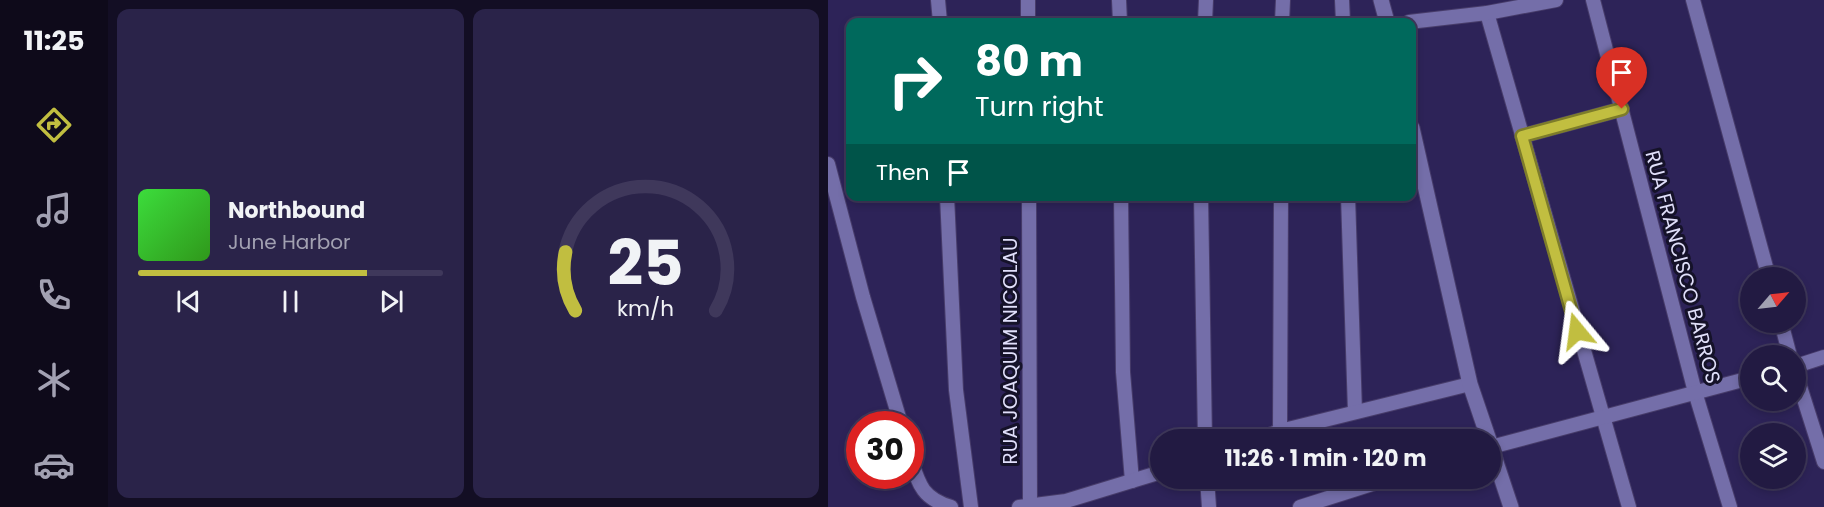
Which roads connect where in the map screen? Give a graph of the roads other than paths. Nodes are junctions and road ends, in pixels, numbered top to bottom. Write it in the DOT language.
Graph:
graph roads {
  1 [pos="939,0"];
  2 [pos="1028,0"];
  3 [pos="1119,0"];
  4 [pos="1206,0"];
  5 [pos="1283,0"];
  6 [pos="1342,0"];
  7 [pos="1381,0"];
  8 [pos="1556,0"];
  9 [pos="1593,0"];
  10 [pos="1693,0"];
  11 [pos="1487,13"];
  12 [pos="939,18"];
  13 [pos="1028,18"];
  14 [pos="1120,18"];
  15 [pos="1205,18"];
  16 [pos="1282,18"];
  17 [pos="1343,18"];
  18 [pos="1386,18"];
  19 [pos="1416,21"];
  20 [pos="1622,109"];
  21 [pos="1522,136"];
  22 [pos="1416,146"];
  23 [pos="828,164"];
  24 [pos="830,180"];
  25 [pos="947,201"];
  26 [pos="1029,201"];
  27 [pos="1121,201"];
  28 [pos="1200,201"];
  29 [pos="1281,201"];
  30 [pos="1348,201"];
  31 [pos="1766,267"];
  32 [pos="1824,357"];
  33 [pos="1806,363"];
  34 [pos="1740,381"];
  35 [pos="1470,384"];
  36 [pos="1695,392"];
  37 [pos="1806,405"];
  38 [pos="897,411"];
  39 [pos="1355,412"];
  40 [pos="1602,417"];
  41 [pos="1204,429"];
  42 [pos="1280,429"];
  43 [pos="1288,429"];
  44 [pos="1485,429"];
  45 [pos="1501,444"];
  46 [pos="1824,462"];
  47 [pos="1150,475"];
  48 [pos="1501,477"];
  49 [pos="1132,481"];
  50 [pos="922,489"];
  51 [pos="1208,489"];
  52 [pos="1356,489"];
  53 [pos="931,504"];
  54 [pos="1024,506"];
  55 [pos="951,507"];
  56 [pos="971,507"];
  57 [pos="1209,507"];
  58 [pos="1300,507"];
  59 [pos="1511,507"];
  60 [pos="1629,507"];
  61 [pos="1730,507"];
  1 -- 12 [label="street"];
  2 -- 13 [label="street"];
  3 -- 14 [label="street"];
  4 -- 15 [label="street"];
  5 -- 16 [label="street"];
  6 -- 17 [label="street"];
  7 -- 18 [label="street"];
  8 -- 11 [label="street"];
  9 -- 20 [label="street, RUA FRANCISCO BARROS"];
  10 -- 31 [label="street"];
  11 -- 19 [label="street"];
  11 -- 21 [label="street"];
  20 -- 21 [label="street"];
  20 -- 36 [label="street, RUA FRANCISCO BARROS"];
  21 -- 40 [label="street"];
  22 -- 35 [label="street"];
  23 -- 24 [label="street"];
  24 -- 38 [label="street"];
  25 -- 56 [label="street"];
  26 -- 54 [label="street, RUA JOAQUIM NICOLAU"];
  27 -- 49 [label="street"];
  28 -- 41 [label="street"];
  29 -- 42 [label="street"];
  30 -- 39 [label="street"];
  32 -- 33 [label="street"];
  34 -- 36 [label="street"];
  35 -- 39 [label="street"];
  35 -- 44 [label="street"];
  36 -- 40 [label="street"];
  36 -- 61 [label="street, RUA FRANCISCO BARROS"];
  37 -- 46 [label="street"];
  39 -- 43 [label="street"];
  40 -- 45 [label="street"];
  40 -- 60 [label="street"];
  47 -- 49 [label="street"];
  48 -- 59 [label="street"];
  49 -- 54 [label="street"];
  50 -- 53 [label="street"];
  51 -- 57 [label="street"];
  52 -- 58 [label="street"];
  53 -- 55 [label="street"];
}
